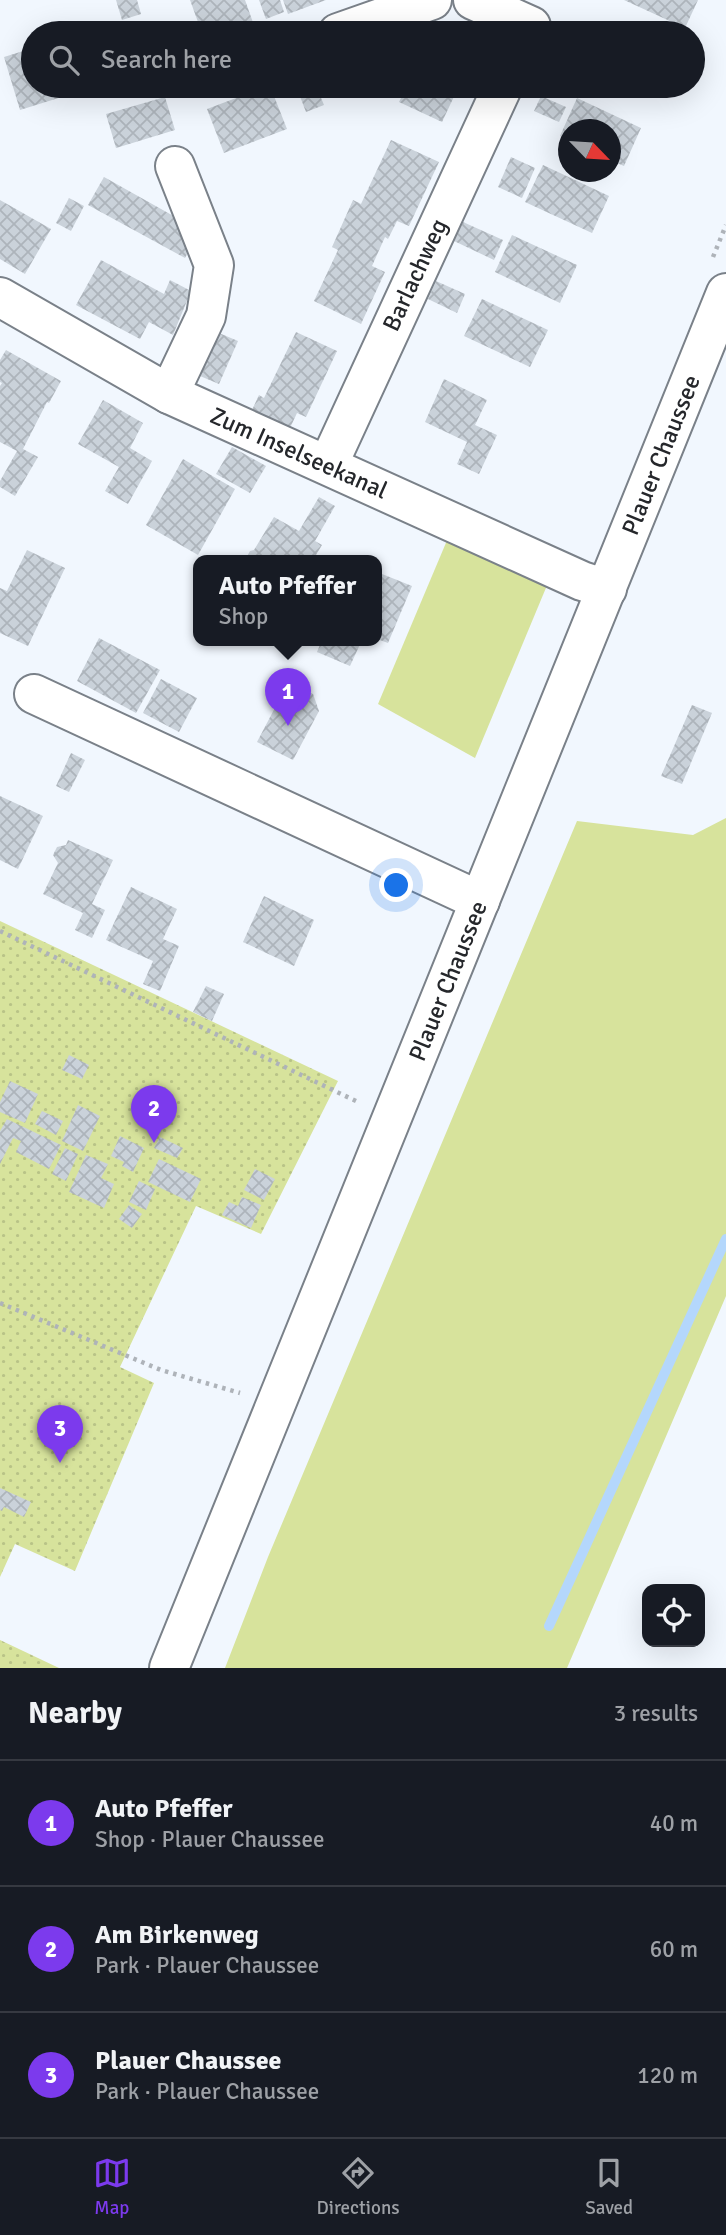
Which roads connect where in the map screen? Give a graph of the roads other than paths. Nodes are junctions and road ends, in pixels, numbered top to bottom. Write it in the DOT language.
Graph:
graph roads {
  1 [pos="432,0"];
  2 [pos="473,0"];
  3 [pos="533,20"];
  4 [pos="372,21"];
  5 [pos="497,98"];
  6 [pos="175,166"];
  7 [pos="726,293"];
  8 [pos="0,297"];
  9 [pos="169,394"];
  10 [pos="328,465"];
  11 [pos="607,589"];
  12 [pos="34,694"];
  13 [pos="480,901"];
  14 [pos="169,1668"];
  1 -- 4 [label="main road"];
  2 -- 3 [label="main road"];
  5 -- 10 [label="main road, Barlachweg"];
  6 -- 9 [label="main road"];
  7 -- 11 [label="main road, Plauer Chaussee"];
  8 -- 9 [label="main road, Zum Inselseekanal"];
  9 -- 10 [label="main road, Zum Inselseekanal"];
  10 -- 11 [label="main road, Zum Inselseekanal"];
  11 -- 13 [label="main road, Plauer Chaussee"];
  12 -- 13 [label="main road"];
  13 -- 14 [label="main road, Plauer Chaussee"];
}
